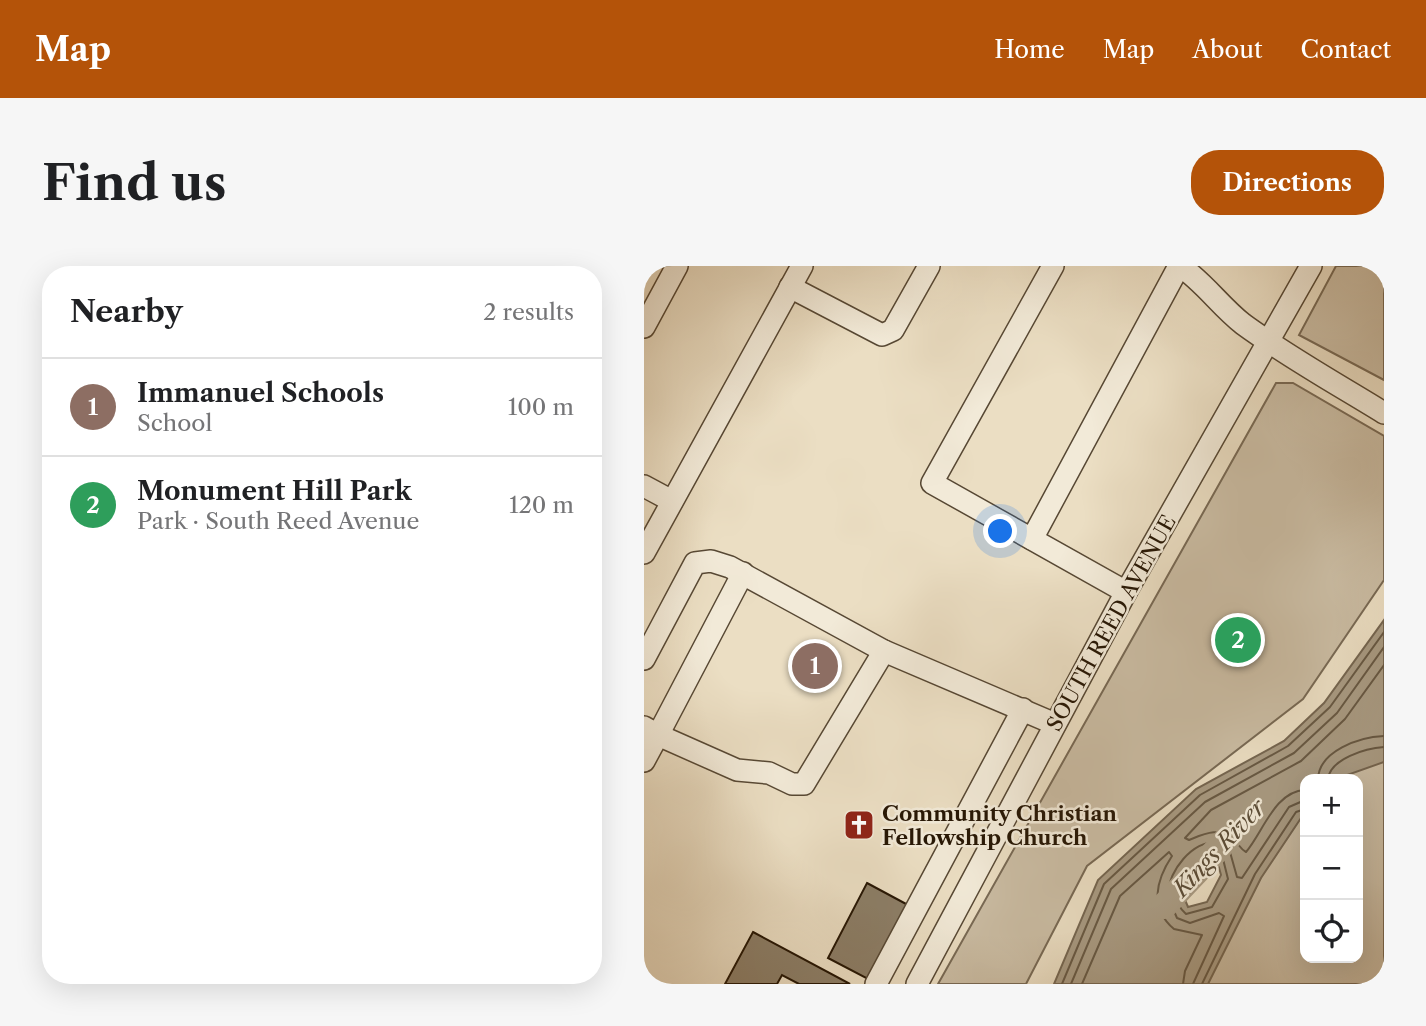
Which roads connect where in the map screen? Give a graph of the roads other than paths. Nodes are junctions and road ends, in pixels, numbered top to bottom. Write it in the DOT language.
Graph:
graph roads {
  1 [pos="677,266"];
  2 [pos="802,266"];
  3 [pos="929,266"];
  4 [pos="1053,266"];
  5 [pos="1180,266"];
  6 [pos="1311,266"];
  7 [pos="790,287"];
  8 [pos="644,327"];
  9 [pos="1270,343"];
  10 [pos="1384,413"];
  11 [pos="644,486"];
  12 [pos="672,501"];
  13 [pos="1032,539"];
  14 [pos="644,553"];
  15 [pos="743,573"];
  16 [pos="1126,592"];
  17 [pos="884,651"];
  18 [pos="644,659"];
  19 [pos="1023,709"];
  20 [pos="1055,724"];
  21 [pos="651,731"];
  22 [pos="644,761"];
  23 [pos="876,984"];
  24 [pos="917,984"];
  1 -- 8 [label="street"];
  2 -- 7 [label="street"];
  3 -- 7 [label="street"];
  4 -- 13 [label="street"];
  5 -- 9 [label="street"];
  5 -- 13 [label="street"];
  6 -- 9 [label="street, SOUTH REED AVENUE"];
  7 -- 12 [label="street"];
  9 -- 10 [label="street"];
  9 -- 16 [label="street, SOUTH REED AVENUE"];
  11 -- 12 [label="street"];
  12 -- 14 [label="street"];
  13 -- 16 [label="street"];
  15 -- 17 [label="street"];
  15 -- 18 [label="street"];
  15 -- 21 [label="street"];
  16 -- 20 [label="street, SOUTH REED AVENUE"];
  17 -- 19 [label="street"];
  17 -- 21 [label="street"];
  19 -- 20 [label="street"];
  19 -- 23 [label="street"];
  20 -- 24 [label="street, SOUTH REED AVENUE"];
  21 -- 22 [label="street"];
}
